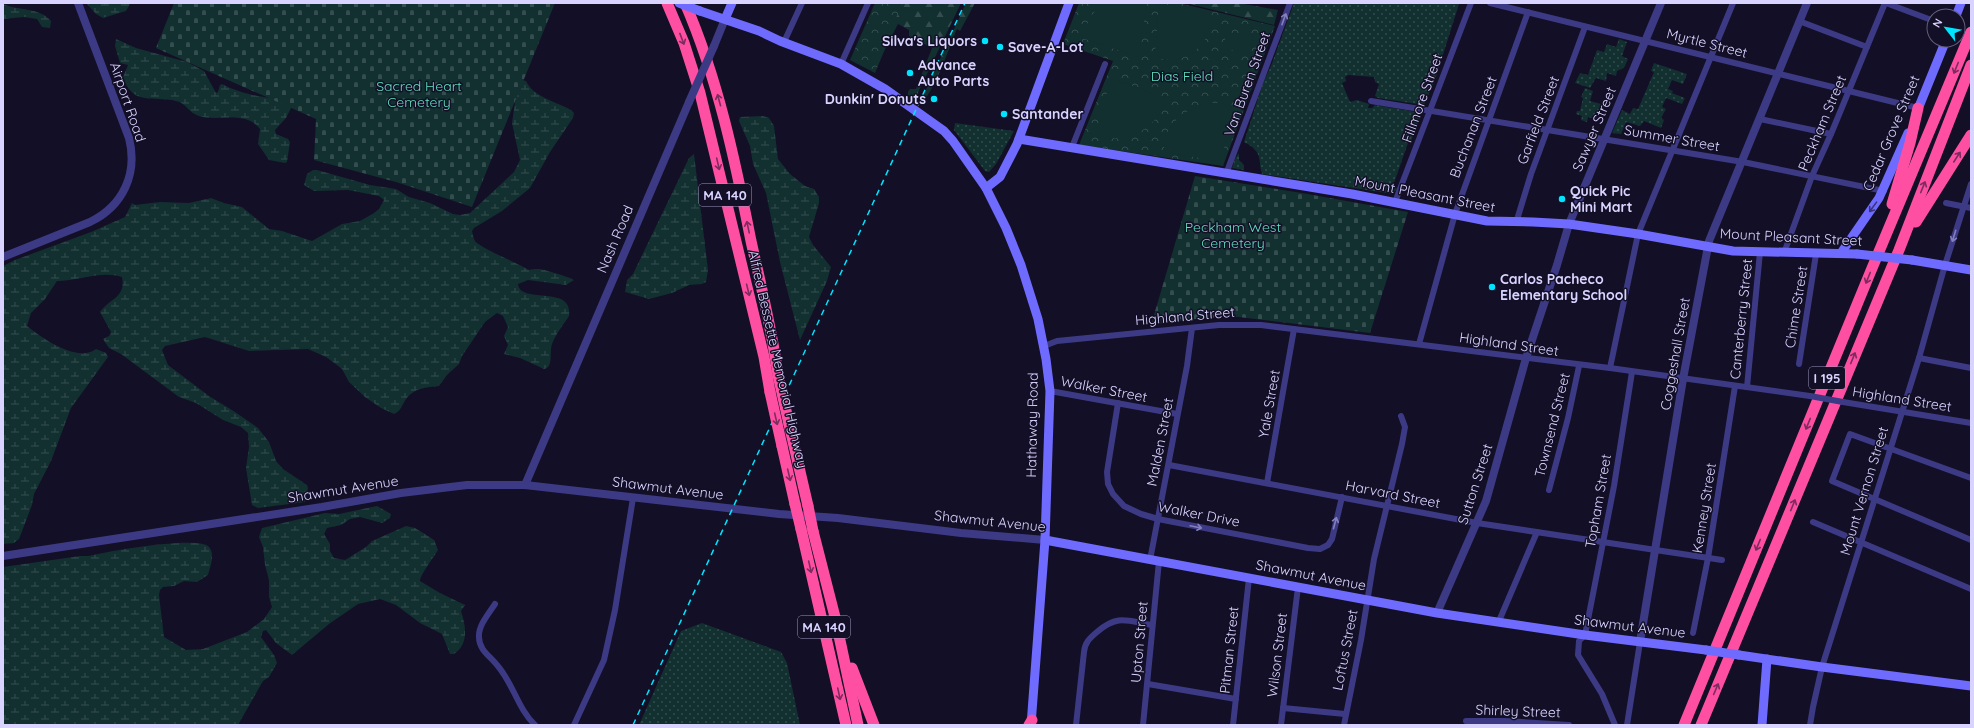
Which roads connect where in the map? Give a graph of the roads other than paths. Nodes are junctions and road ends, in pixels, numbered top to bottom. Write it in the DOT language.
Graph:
graph roads {
  1 [pos="78,3"];
  2 [pos="667,3"];
  3 [pos="679,3"];
  4 [pos="685,3"];
  5 [pos="732,3"];
  6 [pos="802,3"];
  7 [pos="868,3"];
  8 [pos="1069,3"];
  9 [pos="1290,3"];
  10 [pos="1471,3"];
  11 [pos="1490,3"];
  12 [pos="1661,3"];
  13 [pos="1733,3"];
  14 [pos="1807,3"];
  15 [pos="1886,3"];
  16 [pos="1528,12"];
  17 [pos="1926,18"];
  18 [pos="725,19"];
  19 [pos="1799,21"];
  20 [pos="1585,27"];
  21 [pos="1971,32"];
  22 [pos="1645,40"];
  23 [pos="784,42"];
  24 [pos="1867,47"];
  25 [pos="1943,48"];
  26 [pos="1712,58"];
  27 [pos="841,64"];
  28 [pos="1105,64"];
  29 [pos="1971,65"];
  30 [pos="1778,73"];
  31 [pos="1849,90"];
  32 [pos="1372,101"];
  33 [pos="1918,108"];
  34 [pos="1430,111"];
  35 [pos="1488,119"];
  36 [pos="1760,119"];
  37 [pos="1548,129"];
  38 [pos="1831,134"];
  39 [pos="1971,135"];
  40 [pos="1604,138"];
  41 [pos="1019,139"];
  42 [pos="1072,147"];
  43 [pos="1672,151"];
  44 [pos="1743,162"];
  45 [pos="1226,174"];
  46 [pos="1812,176"];
  47 [pos="1971,184"];
  48 [pos="986,188"];
  49 [pos="1884,191"];
  50 [pos="1395,202"];
  51 [pos="1946,203"];
  52 [pos="1963,206"];
  53 [pos="1971,208"];
  54 [pos="1455,214"];
  55 [pos="1516,223"];
  56 [pos="1569,224"];
  57 [pos="1638,234"];
  58 [pos="1708,247"];
  59 [pos="1880,248"];
  60 [pos="1899,250"];
  61 [pos="1760,252"];
  62 [pos="1784,253"];
  63 [pos="1841,253"];
  64 [pos="1816,254"];
  65 [pos="3,257"];
  66 [pos="1945,266"];
  67 [pos="1971,270"];
  68 [pos="1192,328"];
  69 [pos="1294,329"];
  70 [pos="1419,344"];
  71 [pos="1044,346"];
  72 [pos="1526,358"];
  73 [pos="1919,358"];
  74 [pos="1799,364"];
  75 [pos="1579,366"];
  76 [pos="1610,368"];
  77 [pos="1971,368"];
  78 [pos="1632,372"];
  79 [pos="1682,379"];
  80 [pos="1735,386"];
  81 [pos="1747,387"];
  82 [pos="1050,391"];
  83 [pos="1118,404"];
  84 [pos="1901,411"];
  85 [pos="1177,414"];
  86 [pos="1401,416"];
  87 [pos="1971,423"];
  88 [pos="1890,449"];
  89 [pos="1168,465"];
  90 [pos="1971,478"];
  91 [pos="1267,483"];
  92 [pos="525,485"];
  93 [pos="1549,490"];
  94 [pos="1342,497"];
  95 [pos="633,498"];
  96 [pos="1874,500"];
  97 [pos="1388,506"];
  98 [pos="1158,519"];
  99 [pos="1813,522"];
  100 [pos="1477,523"];
  101 [pos="1537,532"];
  102 [pos="1045,540"];
  103 [pos="1971,540"];
  104 [pos="1603,542"];
  105 [pos="1861,542"];
  106 [pos="1654,550"];
  107 [pos="3,556"];
  108 [pos="1708,558"];
  109 [pos="1722,560"];
  110 [pos="1154,561"];
  111 [pos="1249,578"];
  112 [pos="1298,587"];
  113 [pos="1971,589"];
  114 [pos="1367,600"];
  115 [pos="495,604"];
  116 [pos="1437,613"];
  117 [pos="835,617"];
  118 [pos="1499,622"];
  119 [pos="1152,625"];
  120 [pos="1693,632"];
  121 [pos="1585,635"];
  122 [pos="1640,642"];
  123 [pos="1767,659"];
  124 [pos="1822,668"];
  125 [pos="1148,684"];
  126 [pos="1971,686"];
  127 [pos="1236,699"];
  128 [pos="1283,708"];
  129 [pos="1345,714"];
  130 [pos="1466,721"];
  131 [pos="1031,723"];
  132 [pos="535,725"];
  133 [pos="574,725"];
  134 [pos="846,725"];
  135 [pos="858,725"];
  136 [pos="874,725"];
  137 [pos="1076,725"];
  138 [pos="1143,725"];
  139 [pos="1233,725"];
  140 [pos="1281,725"];
  141 [pos="1344,725"];
  142 [pos="1569,725"];
  143 [pos="1615,725"];
  144 [pos="1626,725"];
  145 [pos="1684,725"];
  146 [pos="1701,725"];
  147 [pos="1762,725"];
  148 [pos="1810,725"];
  1 -- 65 [label="street, Airport Road"];
  2 -- 134 [label="highway, Alfred Bessette Memorial Highway / MA 140, one-way, bridge"];
  3 -- 18 [label="main road, bridge"];
  117 -- 4 [label="highway, Alfred Bessette Memorial Highway / MA 140, one-way, bridge"];
  5 -- 18 [label="main road, Nash Road"];
  6 -- 23 [label="street"];
  7 -- 27 [label="street"];
  8 -- 41 [label="main road"];
  45 -- 9 [label="street, Van Buren Street, one-way"];
  10 -- 34 [label="street, Fillmore Street"];
  11 -- 16 [label="street, Myrtle Street"];
  12 -- 22 [label="street, Sawyer Street"];
  13 -- 26 [label="street"];
  14 -- 19 [label="street, Coggeshall Street"];
  15 -- 17 [label="street"];
  15 -- 24 [label="street, Peckham Street"];
  16 -- 20 [label="street, Myrtle Street"];
  16 -- 35 [label="street, Buchanan Street"];
  18 -- 23 [label="main road"];
  18 -- 92 [label="street, Nash Road, bridge"];
  19 -- 24 [label="street"];
  19 -- 30 [label="street, Coggeshall Street"];
  20 -- 22 [label="street, Myrtle Street"];
  20 -- 37 [label="street, Garfield Street"];
  21 -- 59 [label="highway, I 195, one-way"];
  22 -- 26 [label="street, Myrtle Street"];
  22 -- 40 [label="street, Sawyer Street"];
  23 -- 27 [label="main road"];
  24 -- 31 [label="street, Peckham Street"];
  25 -- 33 [label="main road, Cedar Grove Street"];
  26 -- 30 [label="street, Myrtle Street"];
  26 -- 43 [label="street"];
  27 -- 48 [label="main road, Hathaway Road"];
  28 -- 42 [label="street"];
  60 -- 29 [label="highway, I 195, one-way"];
  30 -- 31 [label="street, Myrtle Street"];
  30 -- 36 [label="street, Coggeshall Street"];
  31 -- 33 [label="street, Myrtle Street"];
  31 -- 38 [label="street, Peckham Street"];
  32 -- 34 [label="street, Summer Street"];
  33 -- 49 [label="main road, Cedar Grove Street"];
  33 -- 59 [label="highway"];
  34 -- 35 [label="street, Summer Street"];
  34 -- 50 [label="street, Fillmore Street"];
  35 -- 37 [label="street, Summer Street"];
  35 -- 54 [label="street, Buchanan Street"];
  36 -- 38 [label="street"];
  36 -- 44 [label="street, Coggeshall Street"];
  37 -- 40 [label="street, Summer Street"];
  37 -- 55 [label="street, Garfield Street"];
  38 -- 46 [label="street, Peckham Street"];
  60 -- 39 [label="highway, one-way"];
  40 -- 43 [label="street, Summer Street"];
  40 -- 56 [label="street, Sawyer Street"];
  41 -- 42 [label="main road, Mount Pleasant Street"];
  41 -- 48 [label="main road"];
  42 -- 45 [label="main road, Mount Pleasant Street"];
  43 -- 44 [label="street, Summer Street"];
  43 -- 57 [label="street"];
  44 -- 46 [label="street, Summer Street"];
  44 -- 58 [label="street, Coggeshall Street"];
  45 -- 50 [label="main road, Mount Pleasant Street"];
  46 -- 49 [label="street, Summer Street"];
  46 -- 62 [label="street, Peckham Street"];
  47 -- 52 [label="street, Mount Vernon Street"];
  48 -- 71 [label="main road, Hathaway Road"];
  49 -- 63 [label="main road, Cedar Grove Street, one-way"];
  50 -- 54 [label="main road, Mount Pleasant Street"];
  51 -- 52 [label="street"];
  52 -- 53 [label="street"];
  52 -- 66 [label="street, Mount Vernon Street, one-way"];
  54 -- 55 [label="main road, Mount Pleasant Street"];
  54 -- 70 [label="street, Buchanan Street"];
  55 -- 56 [label="main road, Mount Pleasant Street"];
  56 -- 57 [label="main road, Mount Pleasant Street"];
  56 -- 72 [label="street, Sawyer Street"];
  57 -- 58 [label="main road, Mount Pleasant Street"];
  57 -- 76 [label="street"];
  58 -- 61 [label="main road, Mount Pleasant Street"];
  58 -- 79 [label="street, Coggeshall Street"];
  59 -- 145 [label="highway, I 195, one-way"];
  146 -- 60 [label="highway, I 195, one-way"];
  61 -- 62 [label="main road, Mount Pleasant Street"];
  61 -- 81 [label="street, Canterberry Street"];
  62 -- 64 [label="main road, Mount Pleasant Street"];
  63 -- 64 [label="main road, Mount Pleasant Street"];
  63 -- 66 [label="main road, Mount Pleasant Street, bridge"];
  64 -- 74 [label="street, Chime Street"];
  66 -- 67 [label="main road, Mount Pleasant Street"];
  66 -- 73 [label="street, Mount Vernon Street"];
  68 -- 69 [label="street, Highland Street"];
  68 -- 71 [label="street, Highland Street"];
  68 -- 85 [label="street, Malden Street"];
  69 -- 70 [label="street, Highland Street"];
  69 -- 91 [label="street, Yale Street"];
  70 -- 72 [label="street, Highland Street"];
  71 -- 82 [label="main road, Hathaway Road"];
  72 -- 75 [label="street, Highland Street"];
  72 -- 100 [label="street, Sutton Street"];
  73 -- 77 [label="street"];
  73 -- 84 [label="street, Mount Vernon Street"];
  75 -- 76 [label="street, Highland Street"];
  75 -- 93 [label="street, Townsend Street"];
  76 -- 78 [label="street, Highland Street"];
  78 -- 79 [label="street, Highland Street"];
  78 -- 104 [label="street, Topham Street"];
  79 -- 80 [label="street, Highland Street"];
  79 -- 106 [label="street, Coggeshall Street"];
  80 -- 81 [label="street, Highland Street"];
  80 -- 108 [label="street, Kenney Street"];
  81 -- 84 [label="street, Highland Street, bridge"];
  82 -- 83 [label="street, Walker Street"];
  82 -- 102 [label="main road, Hathaway Road"];
  83 -- 85 [label="street, Walker Street"];
  83 -- 98 [label="street, Walker Drive"];
  84 -- 87 [label="street, Highland Street"];
  84 -- 88 [label="street, Mount Vernon Street"];
  85 -- 89 [label="street, Malden Street"];
  86 -- 97 [label="street, Loftus Street"];
  88 -- 90 [label="street"];
  88 -- 96 [label="street, Mount Vernon Street"];
  88 -- 96 [label="street"];
  89 -- 91 [label="street, Harvard Street"];
  89 -- 98 [label="street, Malden Street"];
  91 -- 94 [label="street, Harvard Street"];
  92 -- 95 [label="street, Shawmut Avenue"];
  92 -- 107 [label="street, Shawmut Avenue"];
  94 -- 97 [label="street, Harvard Street"];
  98 -- 94 [label="street, Walker Drive, one-way"];
  95 -- 102 [label="street, Shawmut Avenue"];
  95 -- 133 [label="street"];
  96 -- 103 [label="street"];
  96 -- 105 [label="street, Mount Vernon Street"];
  97 -- 100 [label="street, Harvard Street"];
  97 -- 114 [label="street, Loftus Street"];
  98 -- 110 [label="street, Malden Street"];
  99 -- 105 [label="street"];
  100 -- 101 [label="street, Harvard Street"];
  100 -- 116 [label="street, Sutton Street"];
  101 -- 104 [label="street, Harvard Street"];
  101 -- 118 [label="street"];
  102 -- 110 [label="main road, Shawmut Avenue"];
  102 -- 131 [label="main road, Hathaway Road"];
  104 -- 106 [label="street, Harvard Street"];
  104 -- 121 [label="street, Topham Street"];
  105 -- 113 [label="street"];
  105 -- 124 [label="street, Mount Vernon Street"];
  106 -- 108 [label="street, Harvard Street"];
  106 -- 122 [label="street, Coggeshall Street"];
  108 -- 109 [label="street, Harvard Street"];
  108 -- 120 [label="street, Kenney Street"];
  110 -- 111 [label="main road, Shawmut Avenue"];
  110 -- 119 [label="street, Upton Street"];
  111 -- 112 [label="main road, Shawmut Avenue"];
  111 -- 127 [label="street, Pitman Street"];
  112 -- 114 [label="main road, Shawmut Avenue"];
  112 -- 128 [label="street, Wilson Street"];
  114 -- 116 [label="main road, Shawmut Avenue"];
  114 -- 129 [label="street, Loftus Street"];
  115 -- 132 [label="street"];
  116 -- 118 [label="main road, Shawmut Avenue"];
  117 -- 135 [label="highway, Alfred Bessette Memorial Highway / MA 140"];
  117 -- 136 [label="highway"];
  118 -- 121 [label="main road, Shawmut Avenue"];
  119 -- 125 [label="street, Upton Street"];
  119 -- 137 [label="street"];
  121 -- 122 [label="main road, Shawmut Avenue"];
  121 -- 143 [label="street, Topham Street"];
  122 -- 123 [label="main road, Shawmut Avenue, bridge"];
  122 -- 144 [label="street, Coggeshall Street"];
  123 -- 124 [label="main road, Shawmut Avenue"];
  123 -- 147 [label="main road"];
  124 -- 126 [label="main road, Shawmut Avenue"];
  124 -- 148 [label="street, Mount Vernon Street"];
  125 -- 127 [label="street"];
  125 -- 138 [label="street, Upton Street"];
  127 -- 139 [label="street, Pitman Street"];
  128 -- 129 [label="street"];
  128 -- 140 [label="street, Wilson Street"];
  129 -- 141 [label="street, Loftus Street"];
  130 -- 142 [label="street, Shirley Street"];
}
